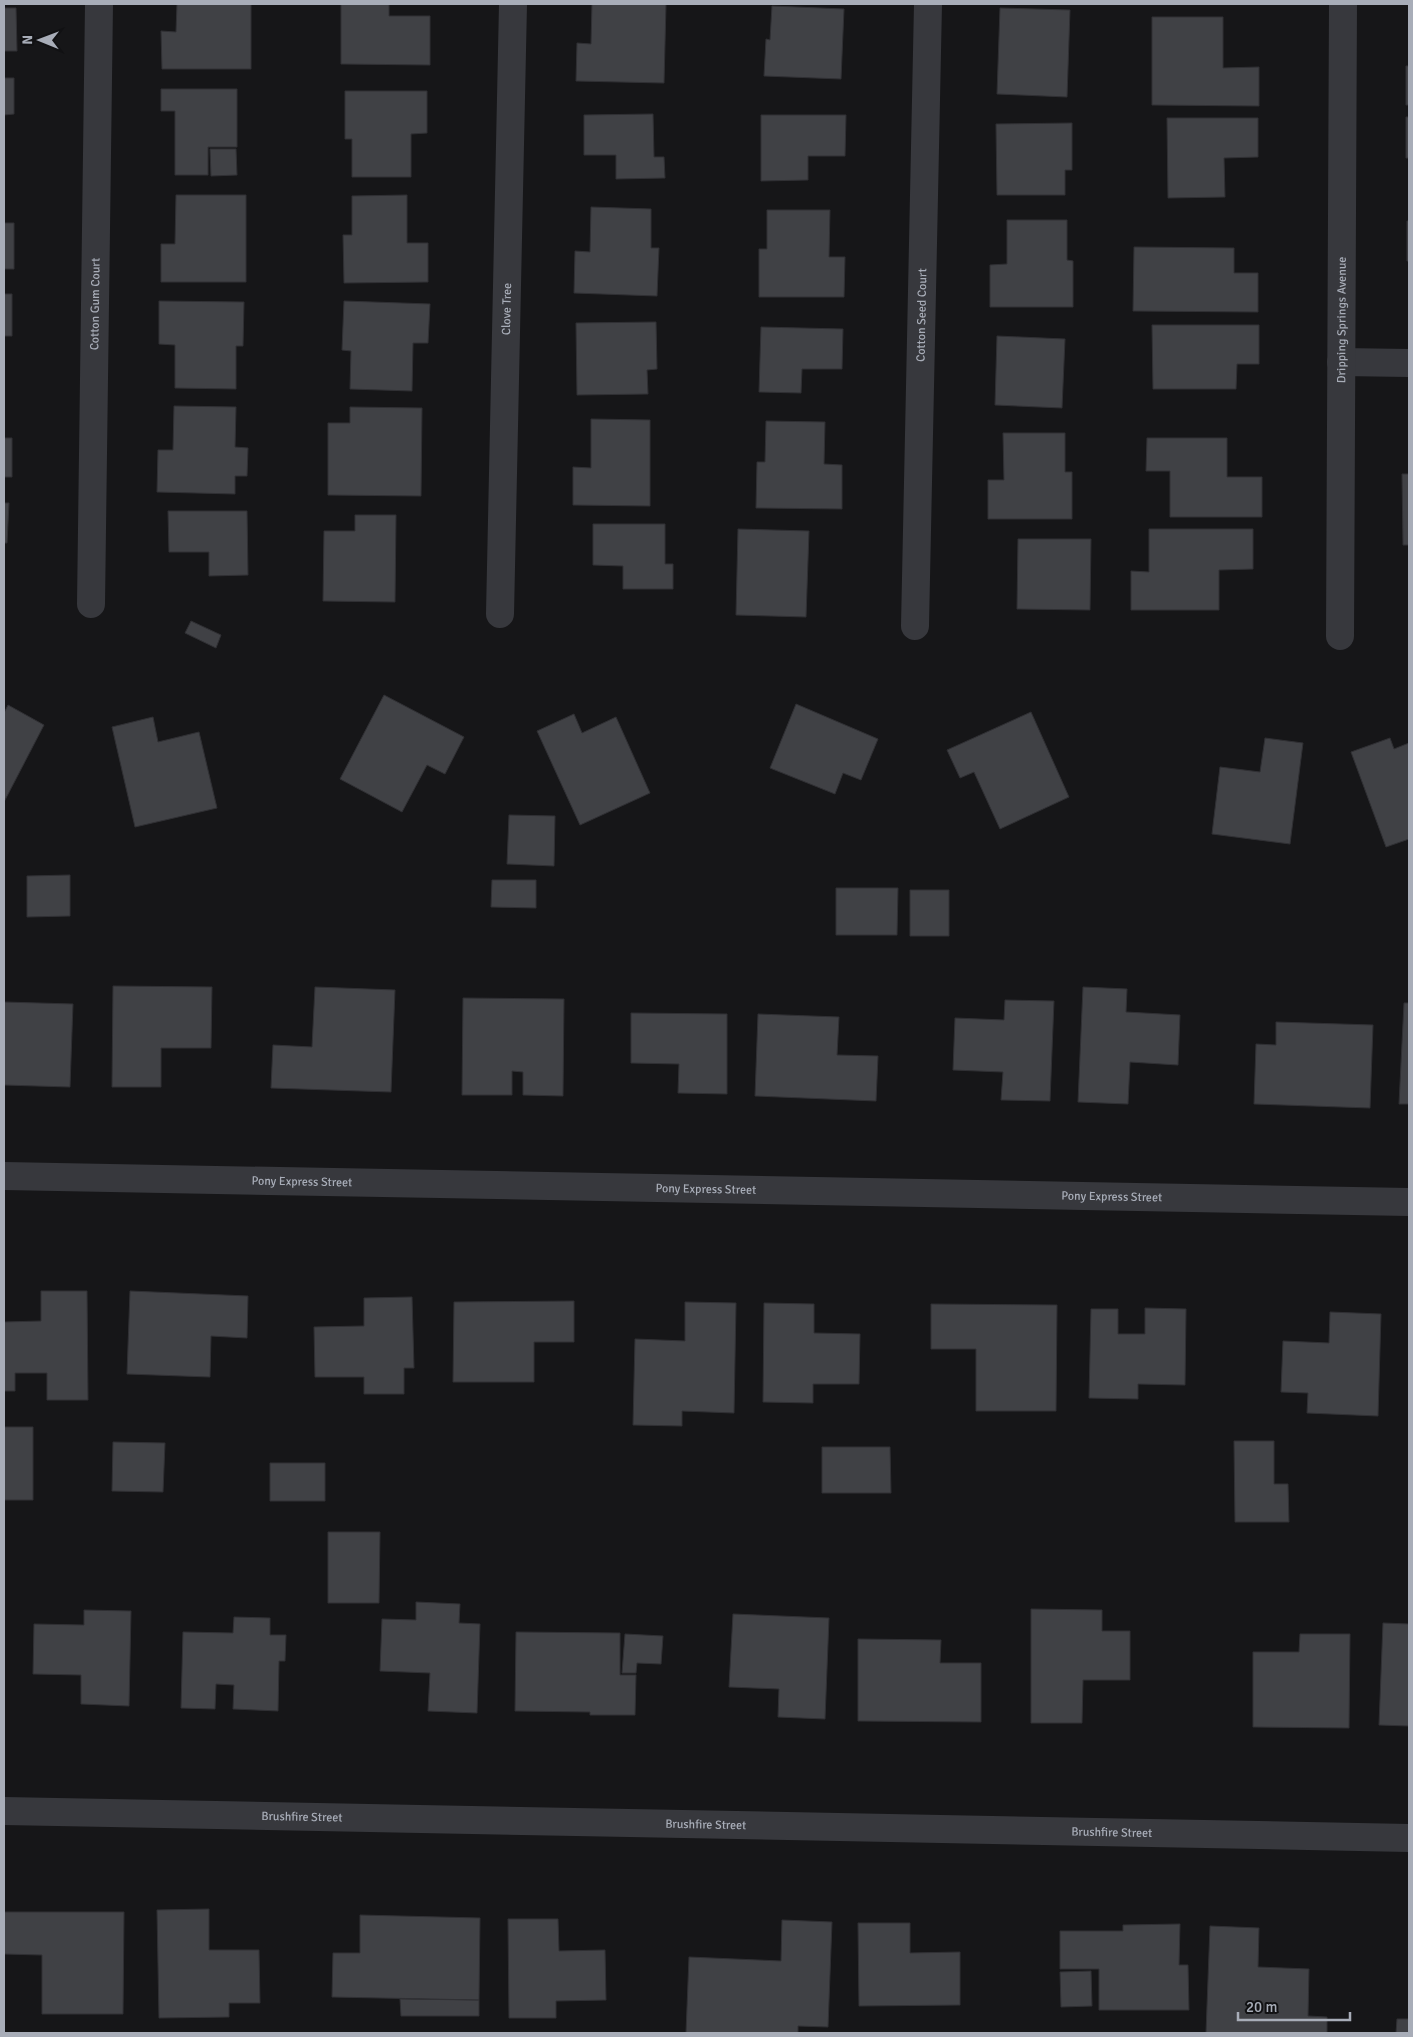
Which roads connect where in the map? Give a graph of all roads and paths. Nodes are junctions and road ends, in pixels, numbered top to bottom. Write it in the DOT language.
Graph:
graph roads {
  1 [pos="99,4"];
  2 [pos="513,4"];
  3 [pos="928,4"];
  4 [pos="1343,4"];
  5 [pos="1341,362"];
  6 [pos="1409,363"];
  7 [pos="91,604"];
  8 [pos="500,614"];
  9 [pos="915,626"];
  10 [pos="1340,636"];
  11 [pos="4,1176"];
  12 [pos="1409,1202"];
  13 [pos="4,1811"];
  14 [pos="1409,1838"];
  1 -- 7 [label="street, Cotton Gum Court"];
  2 -- 8 [label="street, Clove Tree"];
  3 -- 9 [label="street, Cotton Seed Court"];
  4 -- 5 [label="street, Dripping Springs Avenue"];
  5 -- 6 [label="street"];
  5 -- 10 [label="street, Dripping Springs Avenue"];
  11 -- 12 [label="street, Pony Express Street"];
  13 -- 14 [label="street, Brushfire Street"];
}
